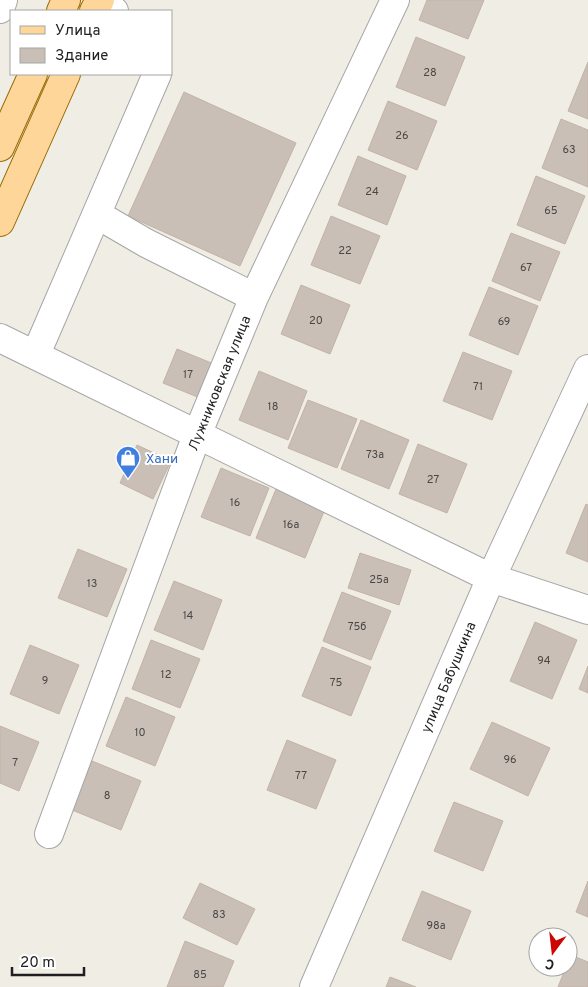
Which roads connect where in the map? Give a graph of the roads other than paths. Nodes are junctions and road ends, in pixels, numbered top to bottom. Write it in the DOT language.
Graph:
graph roads {
  1 [pos="3,0"];
  2 [pos="396,0"];
  3 [pos="0,10"];
  4 [pos="33,75"];
  5 [pos="66,75"];
  6 [pos="157,75"];
  7 [pos="0,147"];
  8 [pos="98,215"];
  9 [pos="0,222"];
  10 [pos="254,296"];
  11 [pos="0,338"];
  12 [pos="36,354"];
  13 [pos="588,369"];
  14 [pos="197,435"];
  15 [pos="490,578"];
  16 [pos="588,610"];
  17 [pos="49,834"];
  18 [pos="314,987"];
  1 -- 3 [label="street"];
  2 -- 10 [label="street, Лужниковская улица"];
  4 -- 7 [label="main road"];
  5 -- 9 [label="main road"];
  6 -- 8 [label="street"];
  8 -- 10 [label="street"];
  8 -- 12 [label="street"];
  10 -- 14 [label="street, Лужниковская улица"];
  11 -- 12 [label="street"];
  12 -- 14 [label="street"];
  13 -- 15 [label="street, улица Бабушкина"];
  14 -- 15 [label="street"];
  14 -- 17 [label="street, Лужниковская улица"];
  15 -- 16 [label="street"];
  15 -- 18 [label="street, улица Бабушкина"];
}
